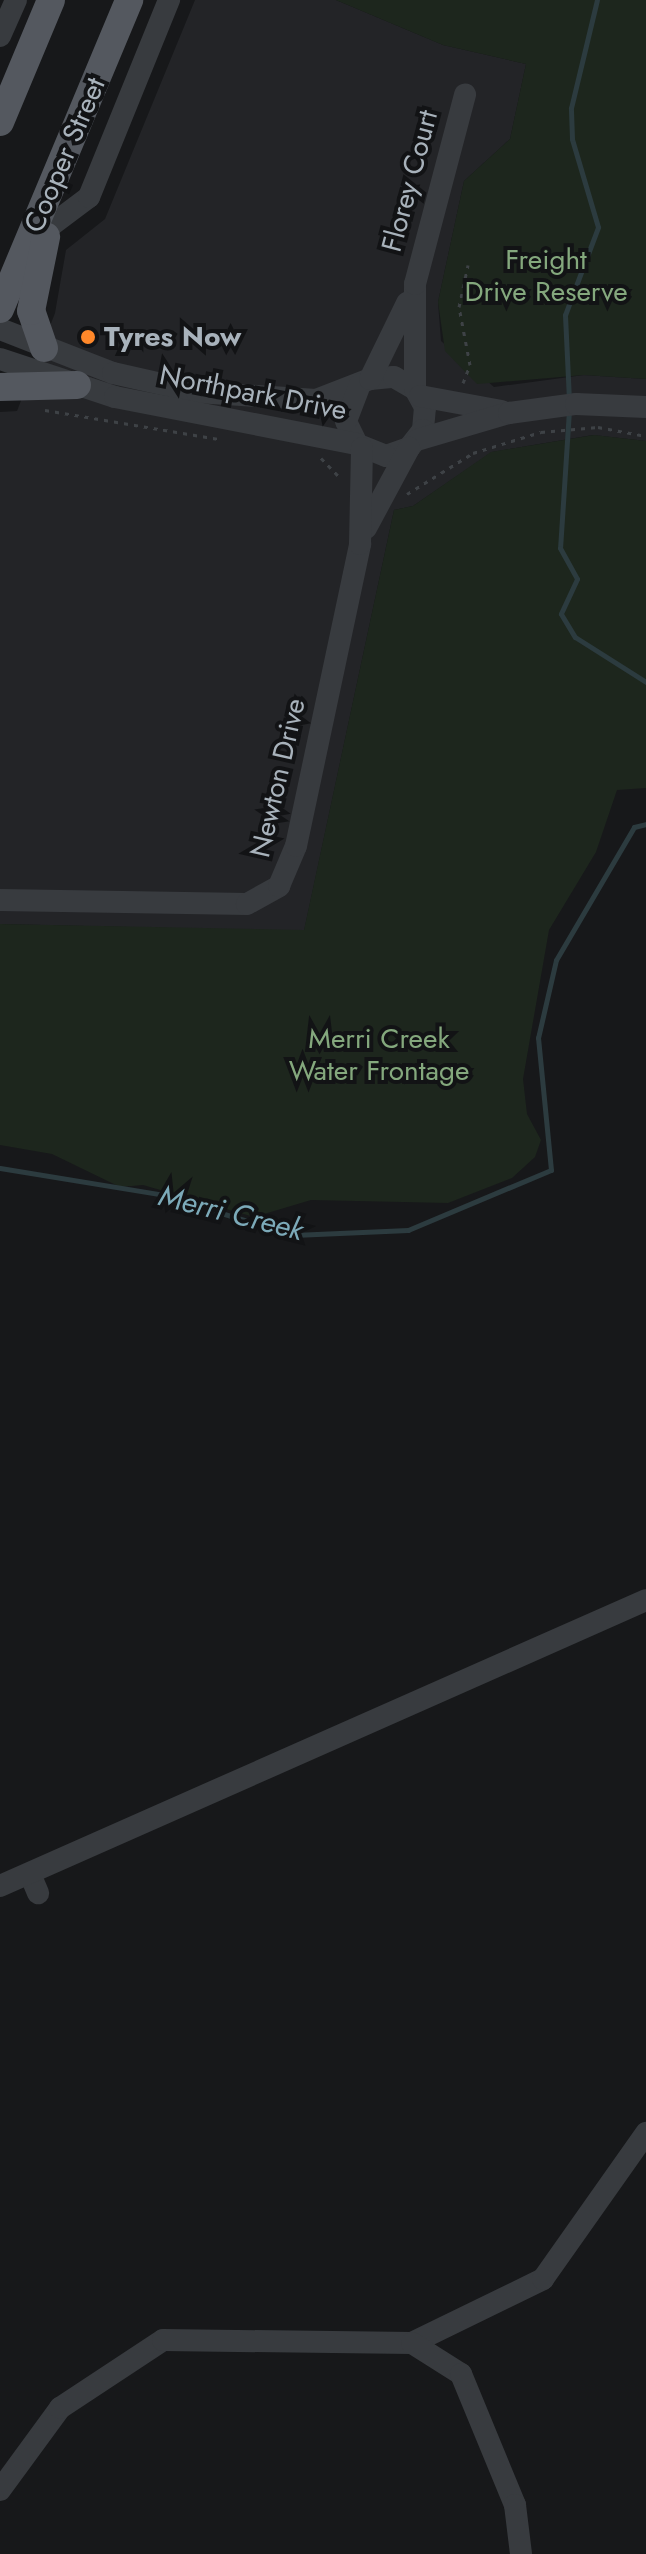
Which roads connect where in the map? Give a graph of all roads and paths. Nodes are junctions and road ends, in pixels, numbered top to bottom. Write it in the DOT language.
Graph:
graph roads {
  1 [pos="16,0"];
  2 [pos="33,0"];
  3 [pos="51,0"];
  4 [pos="129,0"];
  5 [pos="169,0"];
  6 [pos="0,36"];
  7 [pos="465,95"];
  8 [pos="2,117"];
  9 [pos="71,139"];
  10 [pos="49,227"];
  11 [pos="468,265"];
  12 [pos="415,284"];
  13 [pos="0,309"];
  14 [pos="0,329"];
  15 [pos="44,348"];
  16 [pos="0,359"];
  17 [pos="365,382"];
  18 [pos="463,383"];
  19 [pos="77,385"];
  20 [pos="0,387"];
  21 [pos="418,392"];
  22 [pos="646,407"];
  23 [pos="41,409"];
  24 [pos="509,413"];
  25 [pos="646,436"];
  26 [pos="231,441"];
  27 [pos="413,444"];
  28 [pos="360,446"];
  29 [pos="316,457"];
  30 [pos="355,482"];
  31 [pos="399,491"];
  32 [pos="360,544"];
  33 [pos="0,900"];
  34 [pos="646,1600"];
  35 [pos="0,1886"];
  36 [pos="646,2133"];
  37 [pos="412,2343"];
  38 [pos="0,2490"];
  39 [pos="521,2554"];
  1 -- 6 [label="street"];
  2 -- 8 [label="main road"];
  3 -- 8 [label="main road"];
  4 -- 9 [label="main road, Cooper Street"];
  5 -- 10 [label="street, Cooper Street"];
  7 -- 12 [label="street, Florey Court"];
  9 -- 10 [label="main road"];
  9 -- 13 [label="main road, Cooper Street"];
  10 -- 15 [label="main road"];
  11 -- 18 [label="path"];
  12 -- 17 [label="street, Florey Court"];
  12 -- 21 [label="street, Florey Court"];
  14 -- 15 [label="street, Northpark Drive"];
  15 -- 17 [label="street, Northpark Drive"];
  16 -- 19 [label="street, Northpark Drive"];
  17 -- 21 [label="street"];
  17 -- 28 [label="street"];
  19 -- 20 [label="main road"];
  19 -- 28 [label="street, Northpark Drive"];
  21 -- 24 [label="street"];
  21 -- 27 [label="street"];
  22 -- 24 [label="street"];
  23 -- 26 [label="path"];
  24 -- 27 [label="street"];
  25 -- 31 [label="path"];
  27 -- 28 [label="street"];
  27 -- 32 [label="street, Newton Drive"];
  28 -- 32 [label="street, Newton Drive"];
  29 -- 30 [label="path"];
  32 -- 33 [label="street, Newton Drive"];
  34 -- 35 [label="street"];
  36 -- 37 [label="street"];
  37 -- 38 [label="street"];
  37 -- 39 [label="street"];
}
